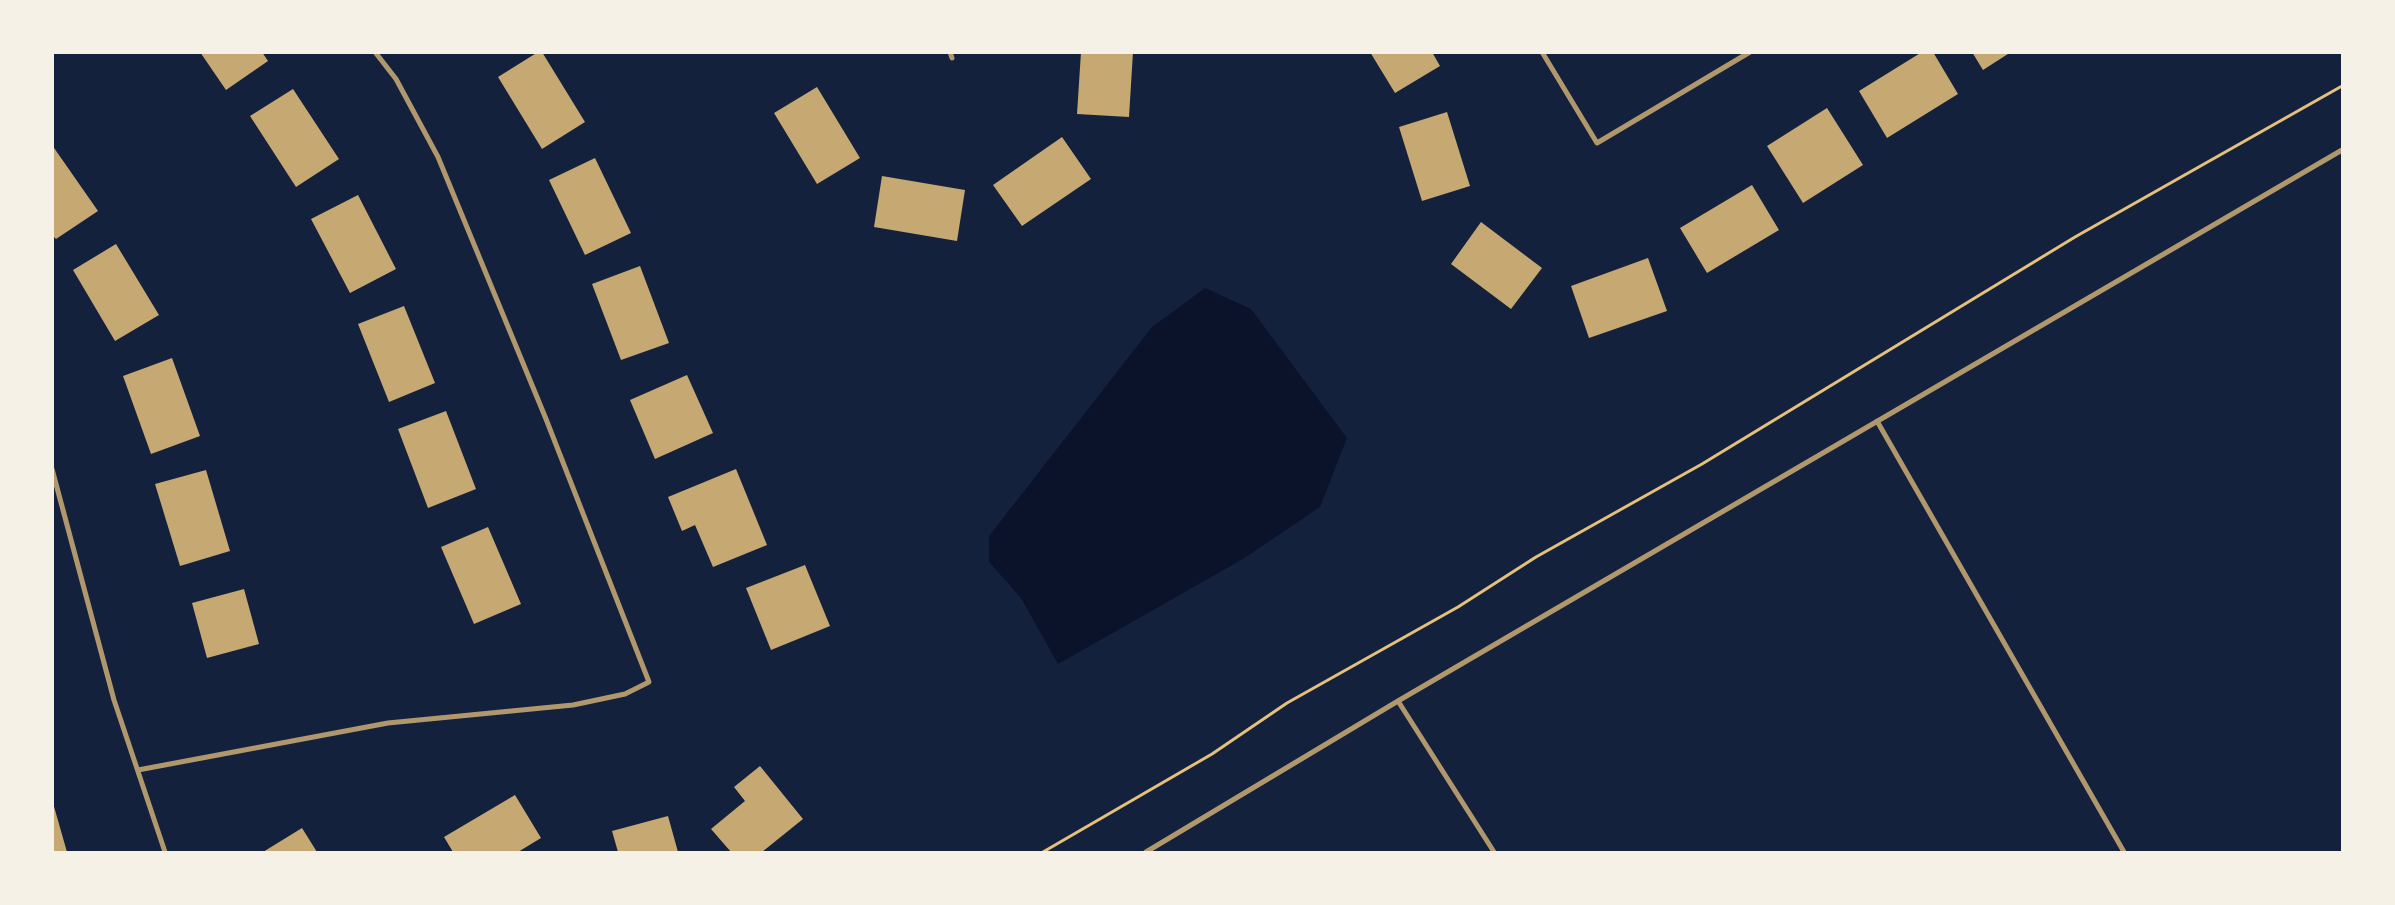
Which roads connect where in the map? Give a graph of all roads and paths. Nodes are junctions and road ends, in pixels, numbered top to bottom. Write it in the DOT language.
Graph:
graph roads {
  1 [pos="375,52"];
  2 [pos="1542,52"];
  3 [pos="1750,52"];
  4 [pos="2342,86"];
  5 [pos="2342,150"];
  6 [pos="1877,421"];
  7 [pos="52,469"];
  8 [pos="1398,701"];
  9 [pos="138,770"];
  10 [pos="165,852"];
  11 [pos="1042,852"];
  12 [pos="1146,852"];
  13 [pos="1494,852"];
  14 [pos="2124,852"];
  1 -- 9 [label="street"];
  2 -- 3 [label="street"];
  4 -- 11 [label="path"];
  5 -- 6 [label="street"];
  6 -- 8 [label="street"];
  6 -- 14 [label="street"];
  7 -- 9 [label="street"];
  8 -- 12 [label="street"];
  8 -- 13 [label="street"];
  9 -- 10 [label="street"];
}
